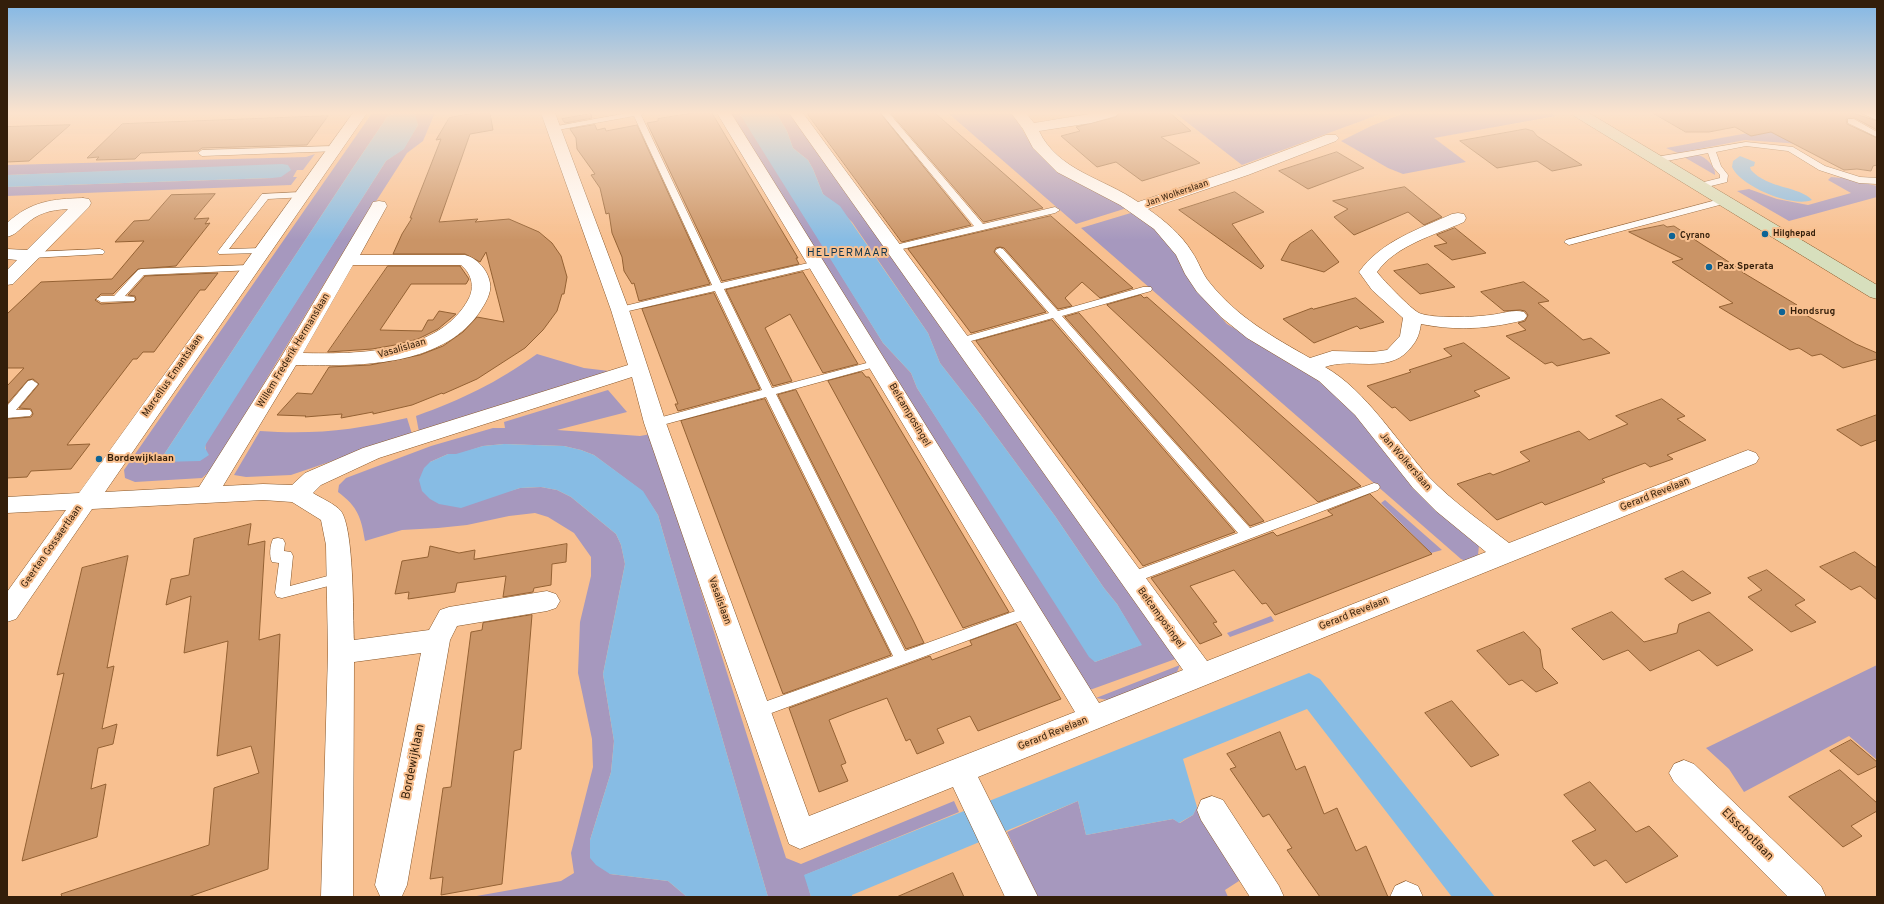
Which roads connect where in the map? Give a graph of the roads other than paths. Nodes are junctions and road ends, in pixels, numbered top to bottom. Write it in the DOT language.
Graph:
graph roads {
  1 [pos="331,155"];
  2 [pos="563,155"];
  3 [pos="658,155"];
  4 [pos="750,155"];
  5 [pos="827,155"];
  6 [pos="920,155"];
  7 [pos="1049,155"];
  8 [pos="1286,155"];
  9 [pos="1648,155"];
  10 [pos="1682,155"];
  11 [pos="1713,155"];
  12 [pos="1800,155"];
  13 [pos="1656,160"];
  14 [pos="1877,181"];
  15 [pos="1699,186"];
  16 [pos="302,195"];
  17 [pos="1724,201"];
  18 [pos="380,206"];
  19 [pos="1135,208"];
  20 [pos="1055,210"];
  21 [pos="1458,218"];
  22 [pos="980,227"];
  23 [pos="7,232"];
  24 [pos="1569,242"];
  25 [pos="894,248"];
  26 [pos="262,251"];
  27 [pos="1000,251"];
  28 [pos="100,252"];
  29 [pos="7,254"];
  30 [pos="32,255"];
  31 [pos="347,260"];
  32 [pos="816,264"];
  33 [pos="250,268"];
  34 [pos="8,279"];
  35 [pos="717,287"];
  36 [pos="1147,289"];
  37 [pos="1877,294"];
  38 [pos="101,299"];
  39 [pos="117,299"];
  40 [pos="130,299"];
  41 [pos="620,310"];
  42 [pos="1056,315"];
  43 [pos="1517,316"];
  44 [pos="1413,317"];
  45 [pos="960,341"];
  46 [pos="290,359"];
  47 [pos="878,363"];
  48 [pos="1310,365"];
  49 [pos="639,368"];
  50 [pos="32,384"];
  51 [pos="769,392"];
  52 [pos="26,413"];
  53 [pos="7,414"];
  54 [pos="656,423"];
  55 [pos="1748,458"];
  56 [pos="1374,488"];
  57 [pos="297,494"];
  58 [pos="206,495"];
  59 [pos="84,501"];
  60 [pos="7,505"];
  61 [pos="1248,535"];
  62 [pos="278,543"];
  63 [pos="1505,553"];
  64 [pos="339,578"];
  65 [pos="1131,578"];
  66 [pos="547,601"];
  67 [pos="7,612"];
  68 [pos="1029,612"];
  69 [pos="437,640"];
  70 [pos="341,653"];
  71 [pos="901,658"];
  72 [pos="1202,676"];
  73 [pos="758,711"];
  74 [pos="1093,717"];
  75 [pos="1684,773"];
  76 [pos="965,782"];
  77 [pos="1212,810"];
  78 [pos="800,834"];
  79 [pos="390,885"];
  80 [pos="337,897"];
  81 [pos="1022,897"];
  82 [pos="1268,897"];
  83 [pos="1810,897"];
  1 -- 16 [label="street, Marcellus Emantslaan"];
  2 -- 41 [label="street, Vasalislaan"];
  3 -- 35 [label="lane"];
  4 -- 32 [label="street, Belcamposingel"];
  5 -- 25 [label="street, Belcamposingel"];
  6 -- 22 [label="lane"];
  7 -- 19 [label="street, Jan Wolkerslaan"];
  8 -- 19 [label="street, Jan Wolkerslaan"];
  9 -- 13 [label="main road"];
  10 -- 13 [label="lane"];
  11 -- 15 [label="lane"];
  12 -- 14 [label="lane"];
  13 -- 15 [label="main road"];
  15 -- 17 [label="main road"];
  16 -- 26 [label="street, Marcellus Emantslaan"];
  16 -- 26 [label="lane"];
  17 -- 24 [label="lane"];
  17 -- 37 [label="main road"];
  18 -- 31 [label="street, Willem Frederik Hermanslaan"];
  19 -- 48 [label="street, Jan Wolkerslaan"];
  20 -- 22 [label="lane"];
  21 -- 44 [label="street"];
  22 -- 25 [label="lane"];
  23 -- 30 [label="street"];
  25 -- 45 [label="street, Belcamposingel"];
  26 -- 33 [label="street, Marcellus Emantslaan"];
  27 -- 42 [label="lane"];
  28 -- 30 [label="lane"];
  29 -- 30 [label="street"];
  30 -- 34 [label="street"];
  31 -- 46 [label="street, Willem Frederik Hermanslaan"];
  31 -- 46 [label="street, Vasalislaan"];
  32 -- 35 [label="lane"];
  32 -- 47 [label="street, Belcamposingel"];
  33 -- 39 [label="lane"];
  33 -- 59 [label="street, Marcellus Emantslaan"];
  35 -- 41 [label="lane"];
  35 -- 51 [label="lane"];
  36 -- 42 [label="lane"];
  38 -- 39 [label="lane"];
  39 -- 40 [label="lane"];
  41 -- 49 [label="street, Vasalislaan"];
  42 -- 45 [label="lane"];
  42 -- 61 [label="lane"];
  43 -- 44 [label="street"];
  44 -- 48 [label="street"];
  45 -- 65 [label="street, Belcamposingel"];
  46 -- 58 [label="street, Willem Frederik Hermanslaan"];
  47 -- 51 [label="lane"];
  47 -- 68 [label="street, Belcamposingel"];
  48 -- 63 [label="street, Jan Wolkerslaan"];
  49 -- 54 [label="street, Vasalislaan"];
  49 -- 57 [label="street"];
  50 -- 53 [label="lane"];
  51 -- 54 [label="lane"];
  51 -- 71 [label="lane"];
  52 -- 53 [label="lane"];
  54 -- 73 [label="street, Vasalislaan"];
  55 -- 63 [label="street, Gerard Revelaan"];
  56 -- 61 [label="lane"];
  57 -- 58 [label="street"];
  57 -- 64 [label="street"];
  58 -- 59 [label="street"];
  59 -- 60 [label="street"];
  59 -- 67 [label="street, Geerten Gossaertlaan"];
  61 -- 65 [label="lane"];
  62 -- 64 [label="lane"];
  63 -- 72 [label="street, Gerard Revelaan"];
  64 -- 70 [label="street"];
  65 -- 72 [label="street, Belcamposingel"];
  66 -- 69 [label="street, Bordewijklaan"];
  68 -- 71 [label="lane"];
  68 -- 74 [label="street, Belcamposingel"];
  69 -- 70 [label="street"];
  69 -- 79 [label="street, Bordewijklaan"];
  70 -- 80 [label="street"];
  71 -- 73 [label="lane"];
  72 -- 74 [label="street, Gerard Revelaan"];
  73 -- 78 [label="street, Vasalislaan"];
  74 -- 76 [label="street, Gerard Revelaan"];
  75 -- 83 [label="street, Elsschotlaan"];
  76 -- 78 [label="street, Gerard Revelaan"];
  76 -- 81 [label="street"];
  77 -- 82 [label="street"];
}
